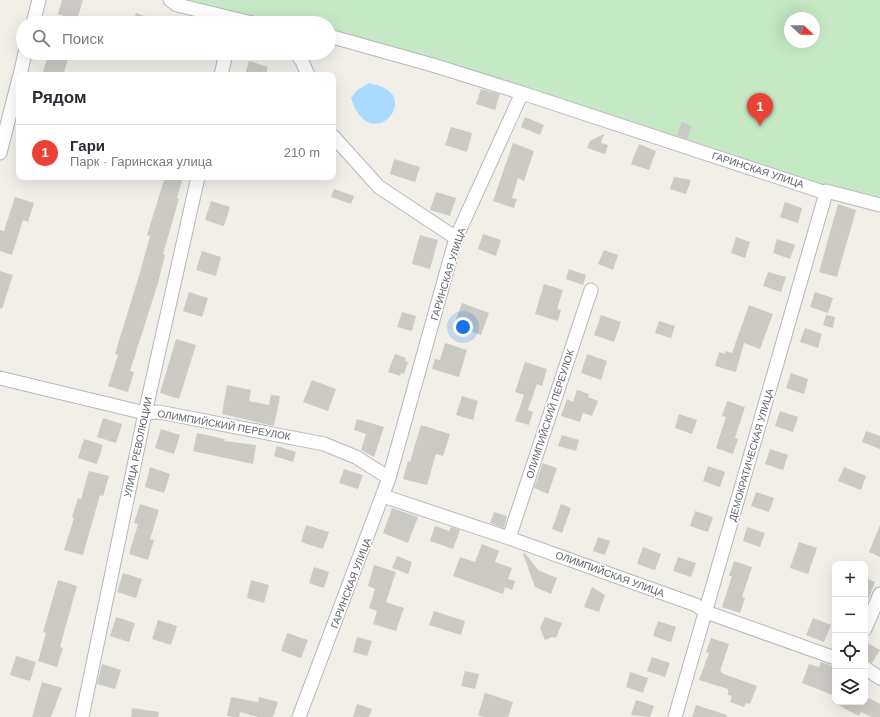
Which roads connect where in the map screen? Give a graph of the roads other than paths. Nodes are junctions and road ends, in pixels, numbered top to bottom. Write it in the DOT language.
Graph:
graph roads {
  1 [pos="39,0"];
  2 [pos="170,0"];
  3 [pos="35,16"];
  4 [pos="216,16"];
  5 [pos="336,38"];
  6 [pos="23,60"];
  7 [pos="224,60"];
  8 [pos="301,60"];
  9 [pos="21,72"];
  10 [pos="222,72"];
  11 [pos="307,72"];
  12 [pos="16,90"];
  13 [pos="522,93"];
  14 [pos="336,139"];
  15 [pos="0,153"];
  16 [pos="197,180"];
  17 [pos="826,192"];
  18 [pos="880,205"];
  19 [pos="456,238"];
  20 [pos="591,290"];
  21 [pos="0,378"];
  22 [pos="145,413"];
  23 [pos="389,478"];
  24 [pos="383,496"];
  25 [pos="509,538"];
  26 [pos="880,594"];
  27 [pos="706,612"];
  28 [pos="868,622"];
  29 [pos="832,657"];
  30 [pos="866,669"];
  31 [pos="880,678"];
  32 [pos="82,717"];
  33 [pos="299,717"];
  34 [pos="675,717"];
  1 -- 3 [label="street"];
  2 -- 4 [label="street"];
  5 -- 13 [label="street"];
  6 -- 9 [label="street"];
  7 -- 10 [label="street"];
  8 -- 11 [label="street"];
  12 -- 15 [label="street"];
  13 -- 17 [label="street, ГАРИНСКАЯ УЛИЦА"];
  13 -- 19 [label="street, ГАРИНСКАЯ УЛИЦА"];
  14 -- 19 [label="street"];
  16 -- 22 [label="street, УЛИЦА РЕВОЛЮЦИИ"];
  17 -- 18 [label="street, ГАРИНСКАЯ УЛИЦА"];
  17 -- 27 [label="street, ДЕМОКРАТИЧЕСКАЯ УЛИЦА"];
  19 -- 23 [label="street, ГАРИНСКАЯ УЛИЦА"];
  20 -- 25 [label="street, ОЛИМПИЙСКИЙ ПЕРЕУЛОК"];
  21 -- 22 [label="street, ОЛИМПИЙСКИЙ ПЕРЕУЛОК"];
  22 -- 23 [label="street, ОЛИМПИЙСКИЙ ПЕРЕУЛОК"];
  22 -- 32 [label="street, УЛИЦА РЕВОЛЮЦИИ"];
  23 -- 24 [label="street, ГАРИНСКАЯ УЛИЦА"];
  24 -- 25 [label="street, ОЛИМПИЙСКАЯ УЛИЦА"];
  24 -- 33 [label="street, ГАРИНСКАЯ УЛИЦА"];
  25 -- 27 [label="street, ОЛИМПИЙСКАЯ УЛИЦА"];
  26 -- 28 [label="street"];
  27 -- 29 [label="street, ОЛИМПИЙСКАЯ УЛИЦА"];
  27 -- 34 [label="street, ДЕМОКРАТИЧЕСКАЯ УЛИЦА"];
  30 -- 31 [label="street"];
}
